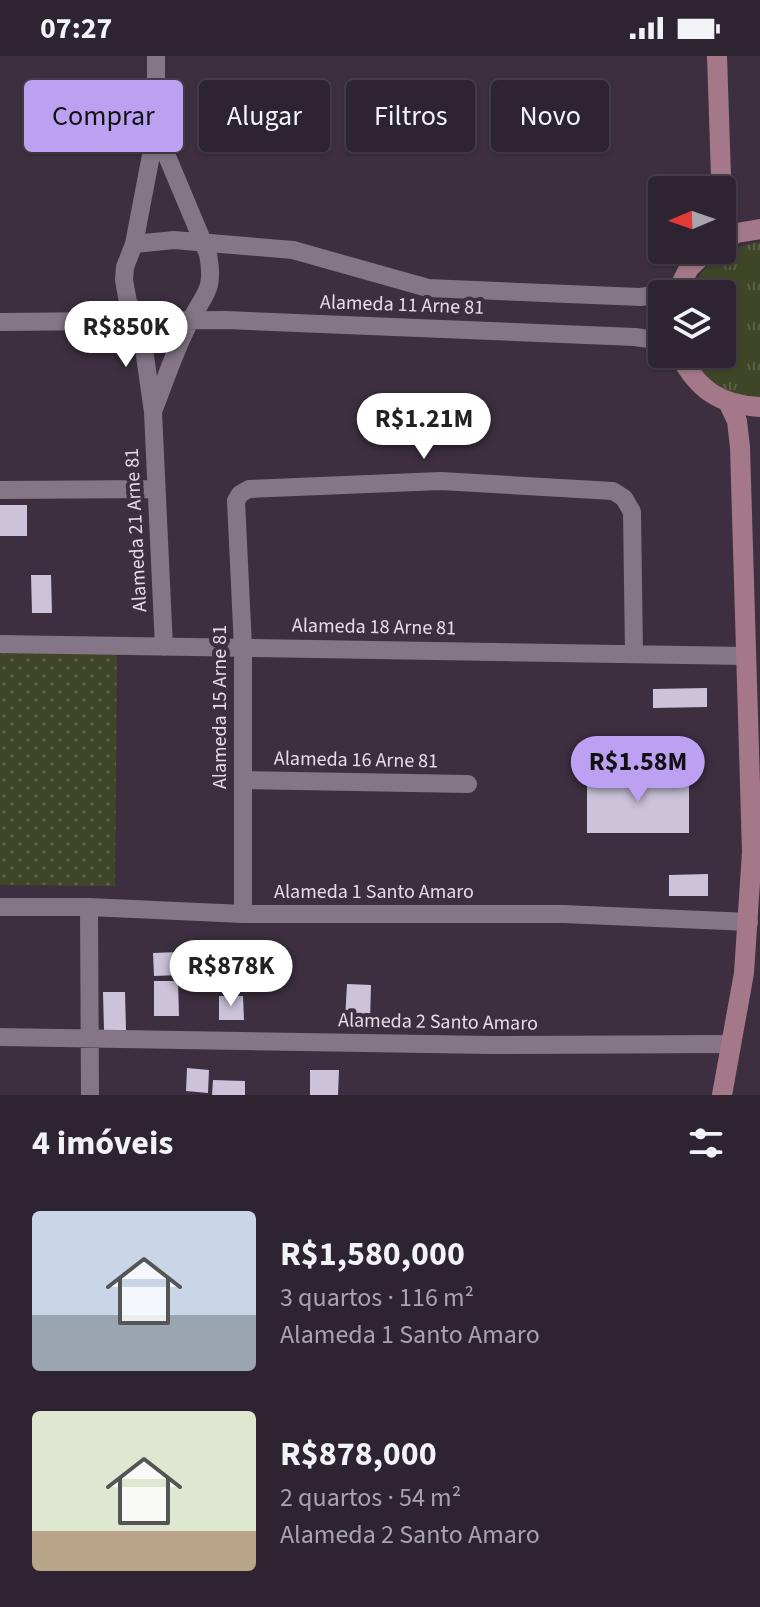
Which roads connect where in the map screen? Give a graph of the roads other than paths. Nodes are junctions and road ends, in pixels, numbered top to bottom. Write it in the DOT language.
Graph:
graph roads {
  1 [pos="156,56"];
  2 [pos="717,56"];
  3 [pos="156,80"];
  4 [pos="152,152"];
  5 [pos="165,152"];
  6 [pos="721,176"];
  7 [pos="760,229"];
  8 [pos="736,233"];
  9 [pos="203,243"];
  10 [pos="134,244"];
  11 [pos="648,296"];
  12 [pos="190,320"];
  13 [pos="140,321"];
  14 [pos="0,322"];
  15 [pos="648,339"];
  16 [pos="689,368"];
  17 [pos="729,404"];
  18 [pos="760,407"];
  19 [pos="153,412"];
  20 [pos="156,489"];
  21 [pos="0,490"];
  22 [pos="0,644"];
  23 [pos="164,647"];
  24 [pos="243,647"];
  25 [pos="634,654"];
  26 [pos="747,656"];
  27 [pos="243,780"];
  28 [pos="468,784"];
  29 [pos="0,907"];
  30 [pos="89,907"];
  31 [pos="243,914"];
  32 [pos="749,922"];
  33 [pos="0,1037"];
  34 [pos="89,1039"];
  35 [pos="732,1044"];
  36 [pos="90,1095"];
  37 [pos="722,1095"];
  1 -- 3 [label="street"];
  2 -- 6 [label="main road"];
  4 -- 10 [label="street"];
  5 -- 9 [label="street"];
  7 -- 8 [label="main road"];
  9 -- 10 [label="street"];
  9 -- 11 [label="street"];
  9 -- 12 [label="street"];
  10 -- 13 [label="street"];
  12 -- 13 [label="street, Alameda 11 Arne 81"];
  12 -- 15 [label="street, Alameda 11 Arne 81"];
  12 -- 19 [label="street"];
  13 -- 14 [label="street, Alameda 11 Arne 81"];
  13 -- 19 [label="street, Alameda 21 Arne 81"];
  16 -- 17 [label="main road"];
  17 -- 18 [label="main road"];
  17 -- 26 [label="main road"];
  19 -- 20 [label="street, Alameda 21 Arne 81"];
  20 -- 21 [label="street"];
  20 -- 23 [label="street, Alameda 21 Arne 81"];
  22 -- 23 [label="street, Alameda 18 Arne 81"];
  23 -- 24 [label="street, Alameda 18 Arne 81"];
  24 -- 25 [label="street, Alameda 18 Arne 81"];
  24 -- 25 [label="street, Alameda 15 Arne 81"];
  24 -- 27 [label="street, Alameda 15 Arne 81"];
  25 -- 26 [label="street, Alameda 18 Arne 81"];
  26 -- 32 [label="main road"];
  27 -- 28 [label="street, Alameda 16 Arne 81"];
  27 -- 31 [label="street, Alameda 15 Arne 81"];
  29 -- 30 [label="street, Alameda 1 Santo Amaro"];
  30 -- 31 [label="street, Alameda 1 Santo Amaro"];
  30 -- 34 [label="street"];
  31 -- 32 [label="street, Alameda 1 Santo Amaro"];
  32 -- 35 [label="main road"];
  33 -- 34 [label="street, Alameda 2 Santo Amaro"];
  34 -- 35 [label="street, Alameda 2 Santo Amaro"];
  34 -- 36 [label="street"];
  35 -- 37 [label="main road"];
}
